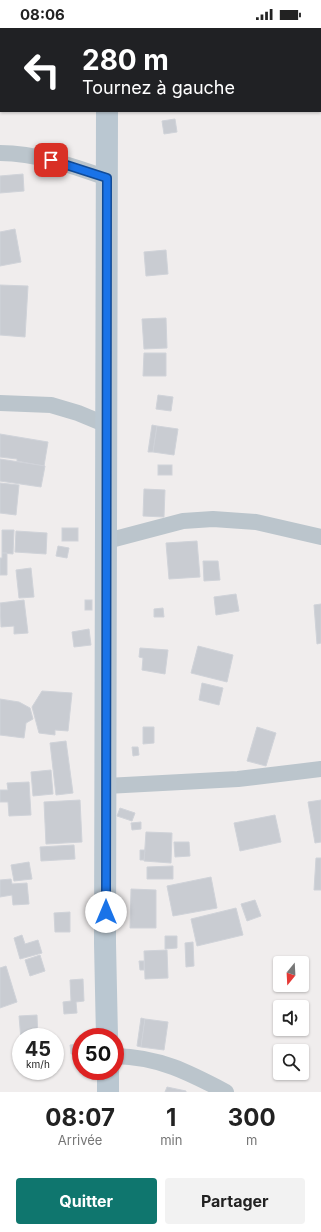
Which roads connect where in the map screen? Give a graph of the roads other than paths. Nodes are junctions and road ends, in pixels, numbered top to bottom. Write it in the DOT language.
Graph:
graph roads {
  1 [pos="107,112"];
  2 [pos="0,153"];
  3 [pos="107,178"];
  4 [pos="0,403"];
  5 [pos="107,425"];
  6 [pos="321,537"];
  7 [pos="107,541"];
  8 [pos="321,769"];
  9 [pos="106,786"];
  10 [pos="107,1028"];
  11 [pos="124,1056"];
  12 [pos="108,1080"];
  13 [pos="108,1092"];
  14 [pos="226,1092"];
  1 -- 3 [label="main road"];
  2 -- 3 [label="street"];
  3 -- 5 [label="main road"];
  4 -- 5 [label="street"];
  5 -- 7 [label="main road"];
  6 -- 7 [label="street"];
  7 -- 9 [label="main road"];
  8 -- 9 [label="street"];
  9 -- 10 [label="main road"];
  11 -- 14 [label="street"];
  12 -- 13 [label="main road"];
}
